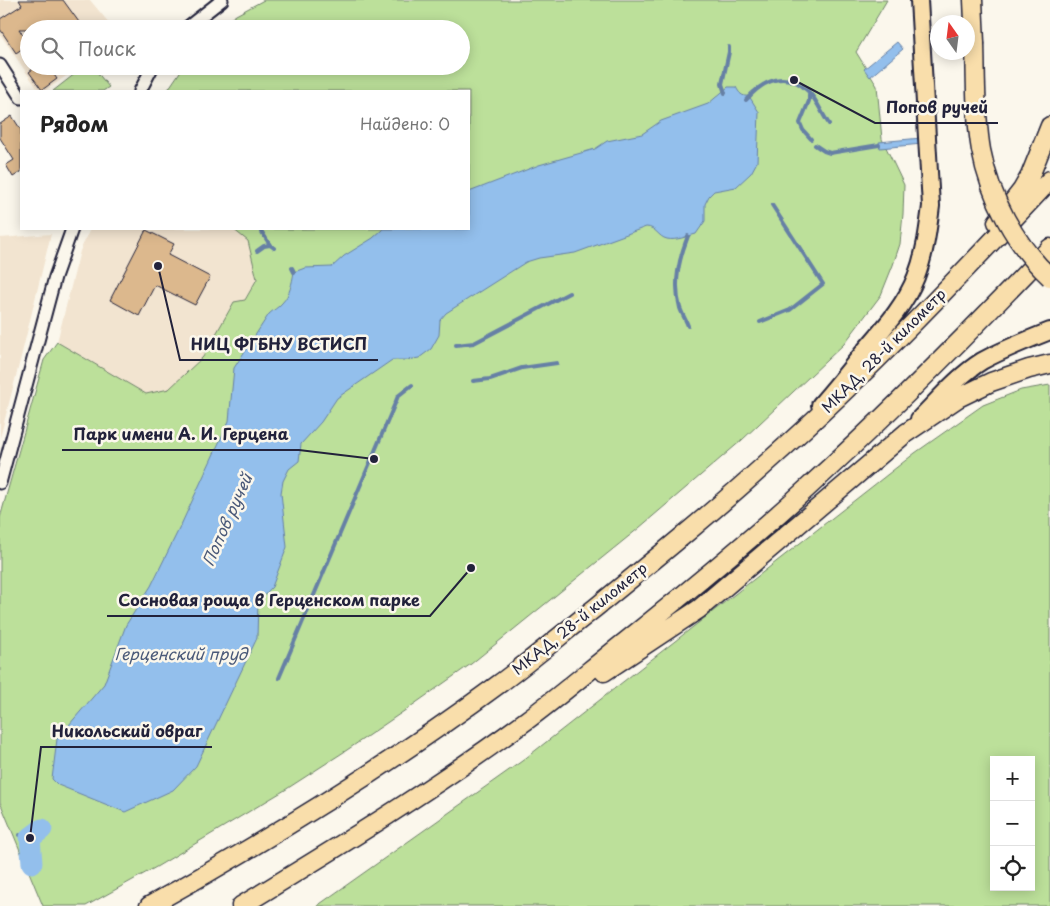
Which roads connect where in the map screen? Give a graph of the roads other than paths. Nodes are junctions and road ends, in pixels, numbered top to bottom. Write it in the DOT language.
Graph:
graph roads {
  1 [pos="222,0"];
  2 [pos="973,0"];
  3 [pos="919,2"];
  4 [pos="196,20"];
  5 [pos="0,65"];
  6 [pos="148,75"];
  7 [pos="141,90"];
  8 [pos="20,96"];
  9 [pos="1050,126"];
  10 [pos="1050,180"];
  11 [pos="72,230"];
  12 [pos="1050,248"];
  13 [pos="1050,277"];
  14 [pos="921,316"];
  15 [pos="1050,331"];
  16 [pos="1050,364"];
  17 [pos="906,433"];
  18 [pos="771,460"];
  19 [pos="0,483"];
  20 [pos="467,763"];
  21 [pos="149,906"];
  22 [pos="240,906"];
  1 -- 4 [label="street"];
  2 -- 13 [label="highway, bridge"];
  3 -- 18 [label="main road"];
  5 -- 8 [label="street"];
  6 -- 7 [label="street"];
  9 -- 14 [label="highway"];
  10 -- 14 [label="highway, МКАД, 28-й километр"];
  11 -- 19 [label="street"];
  12 -- 20 [label="highway"];
  14 -- 18 [label="highway, МКАД, 28-й километр"];
  15 -- 17 [label="main road"];
  16 -- 17 [label="highway"];
  17 -- 20 [label="highway"];
  18 -- 21 [label="highway, МКАД, 28-й километр"];
  20 -- 22 [label="highway"];
}
